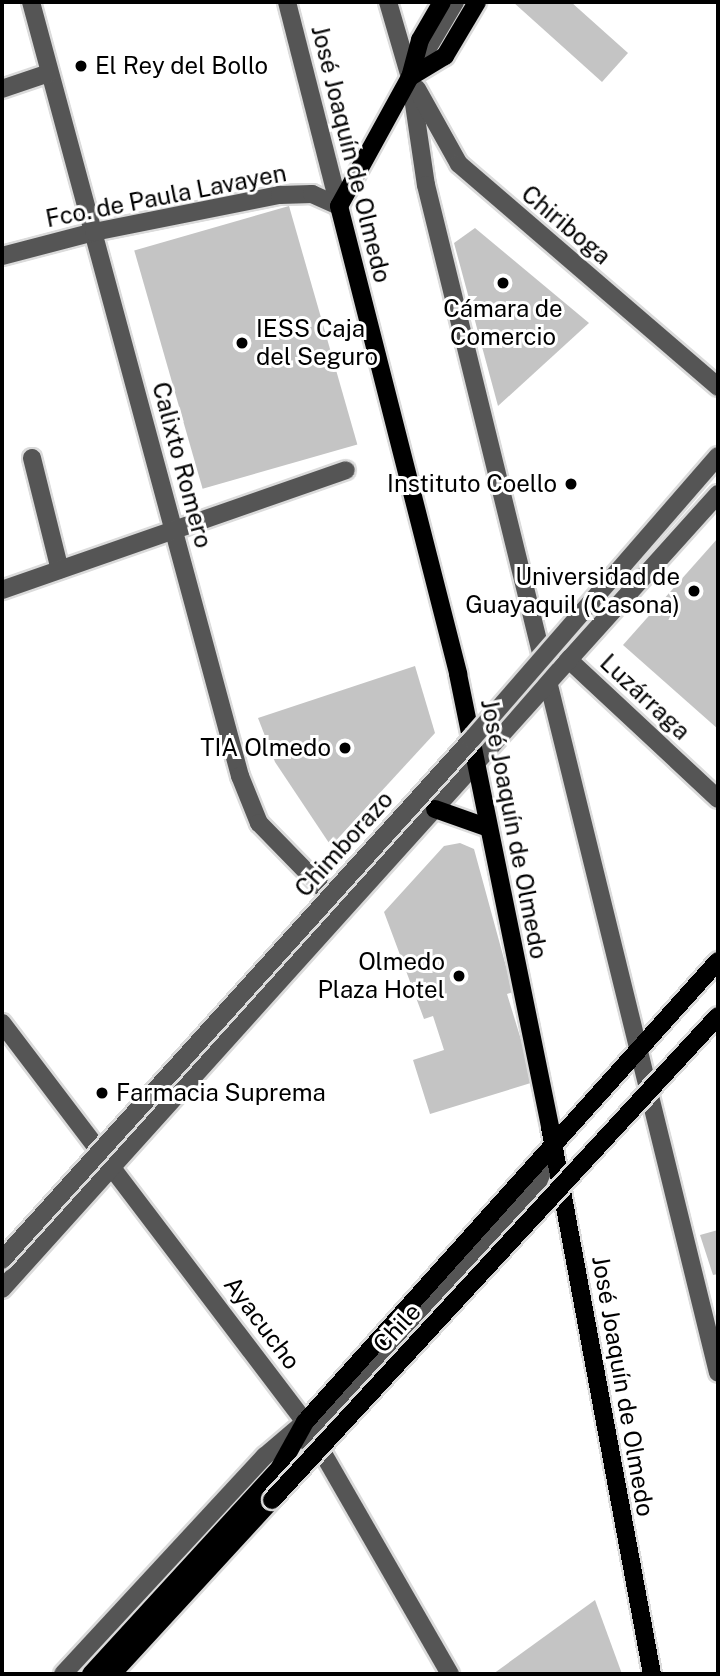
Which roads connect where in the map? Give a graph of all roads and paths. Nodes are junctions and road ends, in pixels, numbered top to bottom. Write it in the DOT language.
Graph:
graph roads {
  1 [pos="31,2"];
  2 [pos="287,2"];
  3 [pos="388,2"];
  4 [pos="442,2"];
  5 [pos="455,2"];
  6 [pos="477,2"];
  7 [pos="49,73"];
  8 [pos="410,77"];
  9 [pos="2,89"];
  10 [pos="339,206"];
  11 [pos="94,232"];
  12 [pos="2,256"];
  13 [pos="718,387"];
  14 [pos="718,456"];
  15 [pos="32,458"];
  16 [pos="346,470"];
  17 [pos="718,494"];
  18 [pos="174,530"];
  19 [pos="60,570"];
  20 [pos="2,590"];
  21 [pos="568,659"];
  22 [pos="550,678"];
  23 [pos="476,764"];
  24 [pos="718,799"];
  25 [pos="435,809"];
  26 [pos="489,828"];
  27 [pos="344,909"];
  28 [pos="718,961"];
  29 [pos="718,1016"];
  30 [pos="2,1023"];
  31 [pos="638,1051"];
  32 [pos="554,1145"];
  33 [pos="115,1167"];
  34 [pos="2,1260"];
  35 [pos="2,1289"];
  36 [pos="718,1373"];
  37 [pos="309,1429"];
  38 [pos="63,1674"];
  39 [pos="91,1674"];
  40 [pos="112,1674"];
  41 [pos="450,1674"];
  42 [pos="652,1674"];
  1 -- 7 [label="street, Calixto Romero"];
  2 -- 10 [label="street, José Joaquín de Olmedo"];
  3 -- 8 [label="street"];
  4 -- 8 [label="main road"];
  5 -- 8 [label="street"];
  6 -- 8 [label="main road"];
  7 -- 9 [label="street"];
  7 -- 11 [label="street, Calixto Romero"];
  8 -- 10 [label="main road"];
  8 -- 13 [label="street, Chiriboga"];
  8 -- 22 [label="street"];
  10 -- 11 [label="street, Fco. de Paula Lavayen"];
  10 -- 23 [label="main road, José Joaquín de Olmedo"];
  11 -- 12 [label="street, Fco. de Paula Lavayen"];
  11 -- 18 [label="street, Calixto Romero"];
  14 -- 34 [label="street, Chimborazo, bridge"];
  15 -- 19 [label="street"];
  16 -- 18 [label="street"];
  17 -- 21 [label="street, Chimborazo"];
  18 -- 19 [label="street"];
  18 -- 27 [label="street, Calixto Romero"];
  19 -- 20 [label="street"];
  21 -- 22 [label="street, Chimborazo"];
  21 -- 24 [label="street, Luzárraga"];
  22 -- 23 [label="street, Chimborazo"];
  22 -- 31 [label="street"];
  23 -- 25 [label="street, Chimborazo"];
  23 -- 26 [label="main road, José Joaquín de Olmedo"];
  25 -- 26 [label="main road"];
  25 -- 27 [label="street, Chimborazo"];
  26 -- 32 [label="main road, José Joaquín de Olmedo"];
  27 -- 33 [label="street, Chimborazo"];
  28 -- 31 [label="main road, Chile"];
  29 -- 40 [label="main road, Chile, bridge"];
  30 -- 33 [label="street, Ayacucho"];
  31 -- 32 [label="main road, Chile"];
  31 -- 36 [label="street"];
  32 -- 37 [label="main road, Chile"];
  32 -- 42 [label="main road, José Joaquín de Olmedo"];
  33 -- 35 [label="street, Chimborazo"];
  33 -- 37 [label="street, Ayacucho"];
  37 -- 38 [label="street, Chile"];
  37 -- 39 [label="main road, Chile"];
  37 -- 41 [label="street, Ayacucho"];
}
